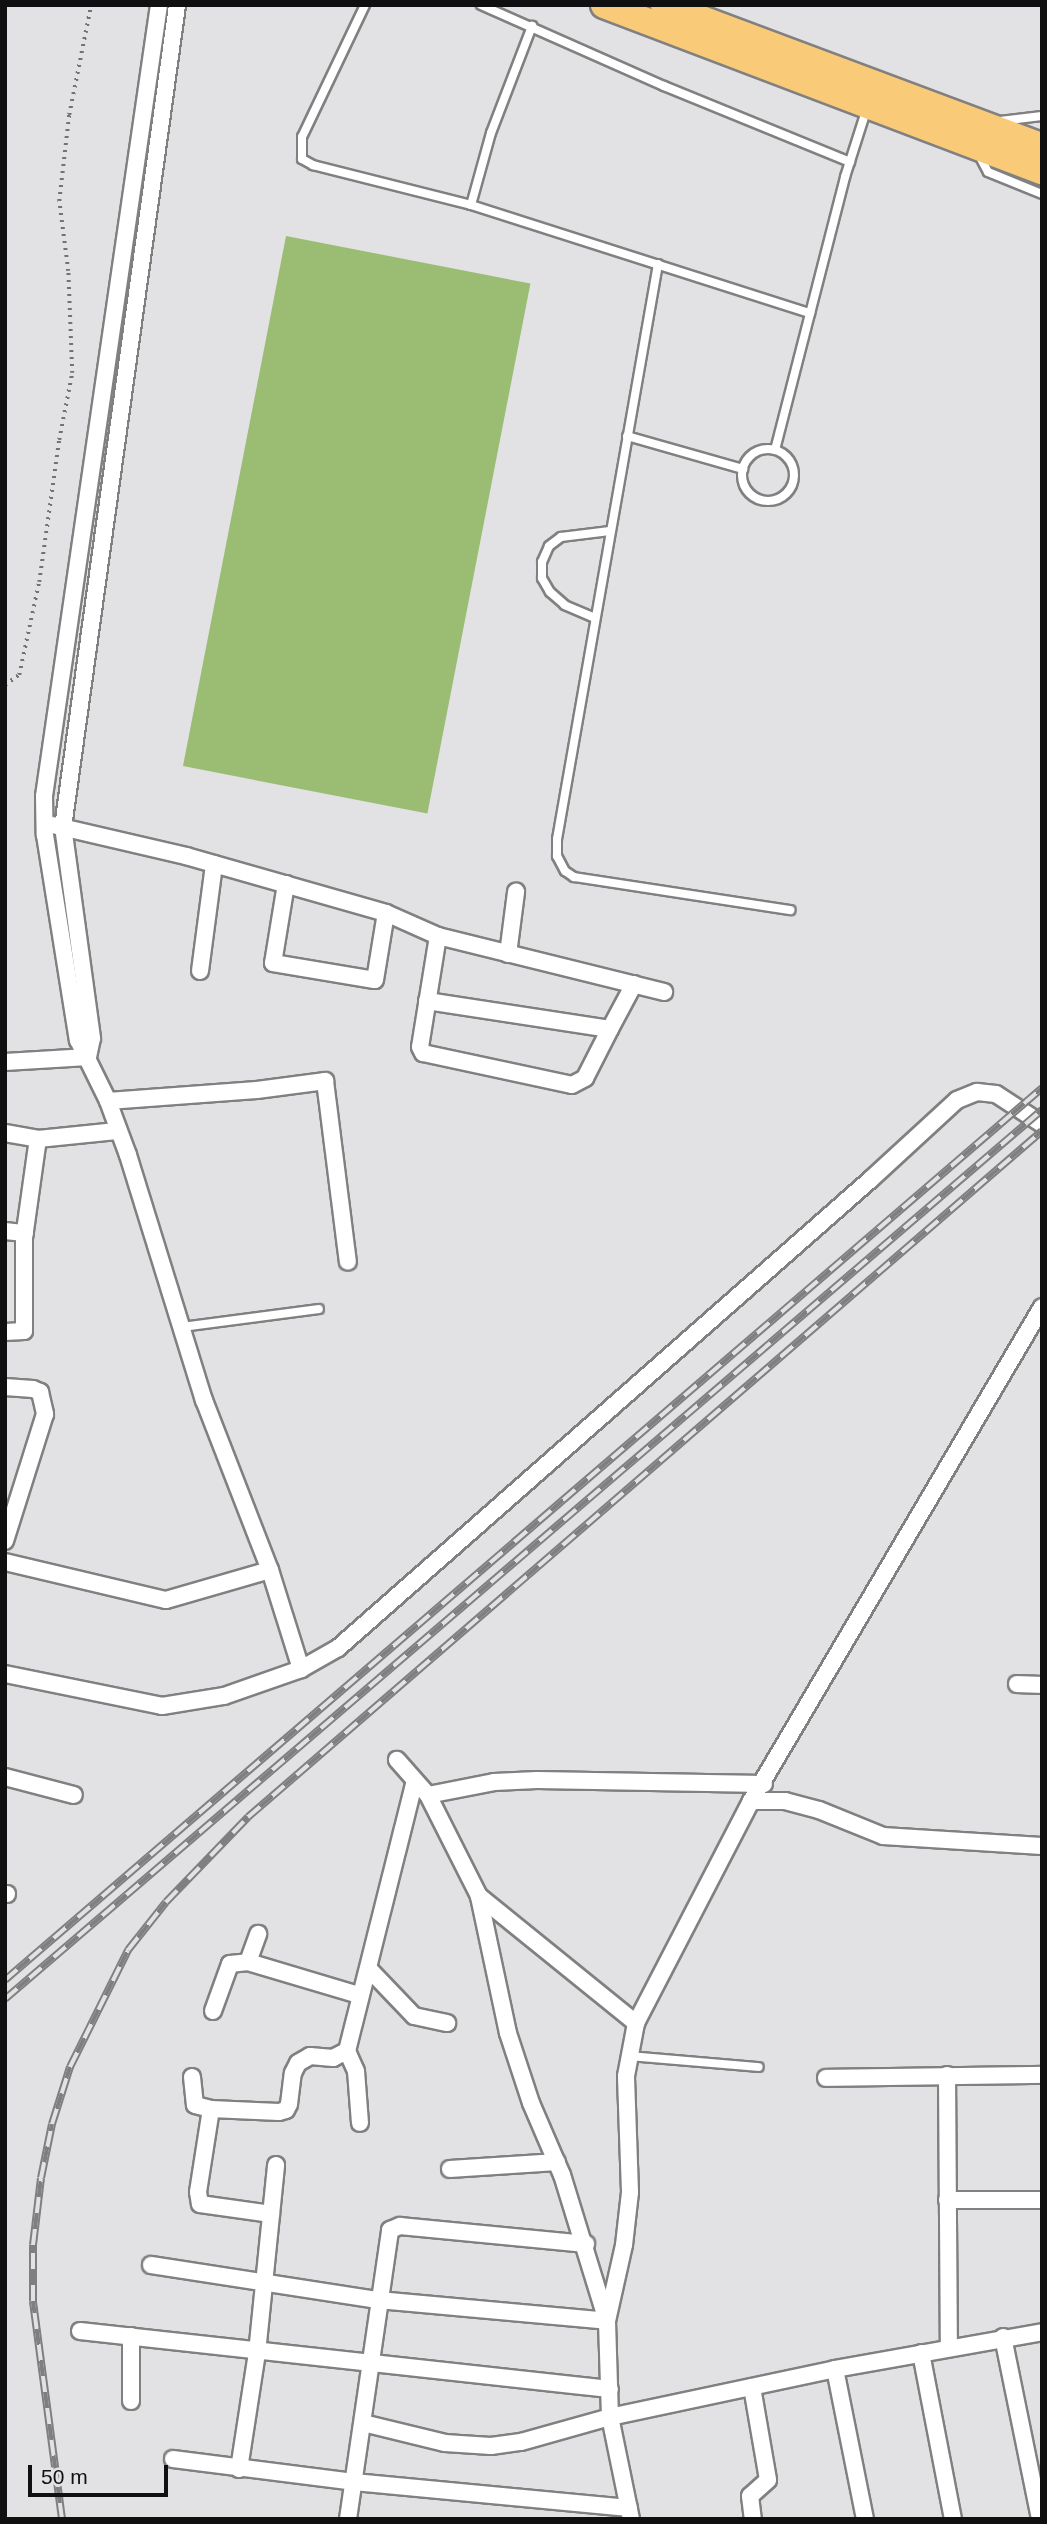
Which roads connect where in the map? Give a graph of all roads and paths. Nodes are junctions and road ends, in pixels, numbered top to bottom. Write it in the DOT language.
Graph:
graph roads {
  1 [pos="92,5"];
  2 [pos="159,5"];
  3 [pos="177,5"];
  4 [pos="365,5"];
  5 [pos="481,5"];
  6 [pos="604,5"];
  7 [pos="664,5"];
  8 [pos="531,26"];
  9 [pos="872,94"];
  10 [pos="1042,116"];
  11 [pos="976,133"];
  12 [pos="1026,148"];
  13 [pos="850,162"];
  14 [pos="1042,171"];
  15 [pos="1042,194"];
  16 [pos="471,205"];
  17 [pos="658,264"];
  18 [pos="810,313"];
  19 [pos="105,374"];
  20 [pos="124,377"];
  21 [pos="627,436"];
  22 [pos="775,450"];
  23 [pos="743,468"];
  24 [pos="610,531"];
  25 [pos="595,618"];
  26 [pos="5,685"];
  27 [pos="45,823"];
  28 [pos="64,827"];
  29 [pos="214,864"];
  30 [pos="286,884"];
  31 [pos="516,892"];
  32 [pos="790,909"];
  33 [pos="386,913"];
  34 [pos="438,936"];
  35 [pos="508,954"];
  36 [pos="200,971"];
  37 [pos="634,984"];
  38 [pos="664,992"];
  39 [pos="427,1002"];
  40 [pos="610,1028"];
  41 [pos="88,1057"];
  42 [pos="5,1062"];
  43 [pos="108,1101"];
  44 [pos="1042,1124"];
  45 [pos="117,1131"];
  46 [pos="5,1133"];
  47 [pos="38,1139"];
  48 [pos="5,1231"];
  49 [pos="25,1233"];
  50 [pos="348,1262"];
  51 [pos="1042,1307"];
  52 [pos="319,1309"];
  53 [pos="182,1327"];
  54 [pos="5,1332"];
  55 [pos="5,1387"];
  56 [pos="5,1541"];
  57 [pos="5,1562"];
  58 [pos="270,1570"];
  59 [pos="302,1669"];
  60 [pos="5,1674"];
  61 [pos="1017,1684"];
  62 [pos="1042,1685"];
  63 [pos="397,1760"];
  64 [pos="5,1777"];
  65 [pos="415,1781"];
  66 [pos="764,1784"];
  67 [pos="74,1795"];
  68 [pos="428,1795"];
  69 [pos="751,1801"];
  70 [pos="1042,1846"];
  71 [pos="479,1896"];
  72 [pos="258,1934"];
  73 [pos="248,1962"];
  74 [pos="369,1969"];
  75 [pos="359,1994"];
  76 [pos="213,2011"];
  77 [pos="447,2023"];
  78 [pos="636,2023"];
  79 [pos="347,2051"];
  80 [pos="630,2056"];
  81 [pos="759,2067"];
  82 [pos="947,2075"];
  83 [pos="1042,2075"];
  84 [pos="192,2077"];
  85 [pos="826,2078"];
  86 [pos="211,2109"];
  87 [pos="360,2123"];
  88 [pos="557,2162"];
  89 [pos="276,2165"];
  90 [pos="450,2169"];
  91 [pos="947,2200"];
  92 [pos="1042,2200"];
  93 [pos="271,2214"];
  94 [pos="586,2244"];
  95 [pos="151,2265"];
  96 [pos="265,2282"];
  97 [pos="378,2300"];
  98 [pos="607,2321"];
  99 [pos="80,2331"];
  100 [pos="1042,2332"];
  101 [pos="131,2336"];
  102 [pos="1003,2337"];
  103 [pos="949,2347"];
  104 [pos="257,2353"];
  105 [pos="920,2353"];
  106 [pos="370,2365"];
  107 [pos="835,2369"];
  108 [pos="752,2386"];
  109 [pos="610,2389"];
  110 [pos="131,2401"];
  111 [pos="610,2417"];
  112 [pos="363,2423"];
  113 [pos="173,2459"];
  114 [pos="239,2469"];
  115 [pos="354,2482"];
  116 [pos="630,2514"];
  117 [pos="348,2519"];
  118 [pos="753,2519"];
  119 [pos="865,2519"];
  120 [pos="953,2519"];
  121 [pos="1040,2519"];
  1 -- 26 [label="path"];
  2 -- 19 [label="street"];
  3 -- 20 [label="street"];
  4 -- 16 [label="lane"];
  5 -- 8 [label="lane"];
  6 -- 9 [label="main road"];
  7 -- 9 [label="main road"];
  8 -- 13 [label="lane"];
  8 -- 16 [label="lane"];
  9 -- 11 [label="main road"];
  9 -- 13 [label="lane"];
  10 -- 11 [label="lane"];
  11 -- 12 [label="main road"];
  11 -- 15 [label="lane"];
  12 -- 14 [label="main road"];
  13 -- 18 [label="lane"];
  16 -- 17 [label="lane"];
  17 -- 18 [label="lane"];
  17 -- 21 [label="lane"];
  18 -- 22 [label="lane"];
  19 -- 20 [label="street"];
  19 -- 27 [label="street"];
  20 -- 28 [label="street"];
  21 -- 23 [label="lane"];
  21 -- 24 [label="lane"];
  22 -- 23 [label="lane"];
  22 -- 23 [label="lane"];
  24 -- 25 [label="lane"];
  24 -- 25 [label="lane"];
  25 -- 32 [label="lane"];
  27 -- 28 [label="street"];
  27 -- 41 [label="street"];
  28 -- 29 [label="street"];
  28 -- 41 [label="street"];
  29 -- 30 [label="street"];
  29 -- 36 [label="street"];
  30 -- 33 [label="street"];
  30 -- 33 [label="street"];
  31 -- 35 [label="street"];
  33 -- 34 [label="street"];
  34 -- 35 [label="street"];
  34 -- 39 [label="street"];
  35 -- 37 [label="street"];
  37 -- 38 [label="street"];
  37 -- 40 [label="street"];
  39 -- 40 [label="street"];
  39 -- 40 [label="street"];
  41 -- 42 [label="street"];
  41 -- 43 [label="street"];
  43 -- 45 [label="street"];
  43 -- 50 [label="street"];
  44 -- 59 [label="street"];
  45 -- 47 [label="street"];
  45 -- 53 [label="street"];
  46 -- 47 [label="street"];
  47 -- 49 [label="street"];
  48 -- 49 [label="street"];
  49 -- 54 [label="street"];
  51 -- 66 [label="street"];
  52 -- 53 [label="lane"];
  53 -- 58 [label="street"];
  55 -- 56 [label="street"];
  57 -- 58 [label="street"];
  58 -- 59 [label="street"];
  59 -- 60 [label="street"];
  61 -- 62 [label="street"];
  63 -- 65 [label="street"];
  64 -- 67 [label="street"];
  65 -- 68 [label="street"];
  65 -- 74 [label="street"];
  66 -- 68 [label="street"];
  66 -- 69 [label="street"];
  68 -- 71 [label="street"];
  69 -- 70 [label="street"];
  69 -- 78 [label="street"];
  71 -- 78 [label="street"];
  71 -- 88 [label="street"];
  72 -- 73 [label="street"];
  73 -- 75 [label="street"];
  73 -- 76 [label="street"];
  74 -- 75 [label="street"];
  74 -- 77 [label="street"];
  75 -- 79 [label="street"];
  78 -- 80 [label="street"];
  79 -- 86 [label="street"];
  79 -- 87 [label="street"];
  80 -- 81 [label="lane"];
  80 -- 98 [label="street"];
  82 -- 83 [label="street"];
  82 -- 85 [label="street"];
  82 -- 91 [label="street"];
  84 -- 86 [label="street"];
  86 -- 93 [label="street"];
  88 -- 90 [label="street"];
  88 -- 94 [label="street"];
  89 -- 93 [label="street"];
  91 -- 92 [label="street"];
  91 -- 103 [label="street"];
  93 -- 96 [label="street"];
  94 -- 97 [label="street"];
  94 -- 98 [label="street"];
  95 -- 96 [label="street"];
  96 -- 97 [label="street"];
  96 -- 104 [label="street"];
  97 -- 98 [label="street"];
  97 -- 106 [label="street"];
  98 -- 109 [label="street"];
  99 -- 101 [label="street"];
  100 -- 102 [label="street"];
  101 -- 104 [label="street"];
  101 -- 110 [label="street"];
  102 -- 103 [label="street"];
  102 -- 121 [label="street"];
  103 -- 105 [label="street"];
  104 -- 106 [label="street"];
  104 -- 114 [label="street"];
  105 -- 107 [label="street"];
  105 -- 120 [label="street"];
  106 -- 109 [label="street"];
  106 -- 112 [label="street"];
  107 -- 108 [label="street"];
  107 -- 119 [label="street"];
  108 -- 111 [label="street"];
  108 -- 118 [label="street"];
  109 -- 111 [label="street"];
  111 -- 112 [label="street"];
  111 -- 116 [label="street"];
  112 -- 115 [label="street"];
  113 -- 114 [label="street"];
  114 -- 115 [label="street"];
  115 -- 116 [label="street"];
  115 -- 117 [label="street"];
}
